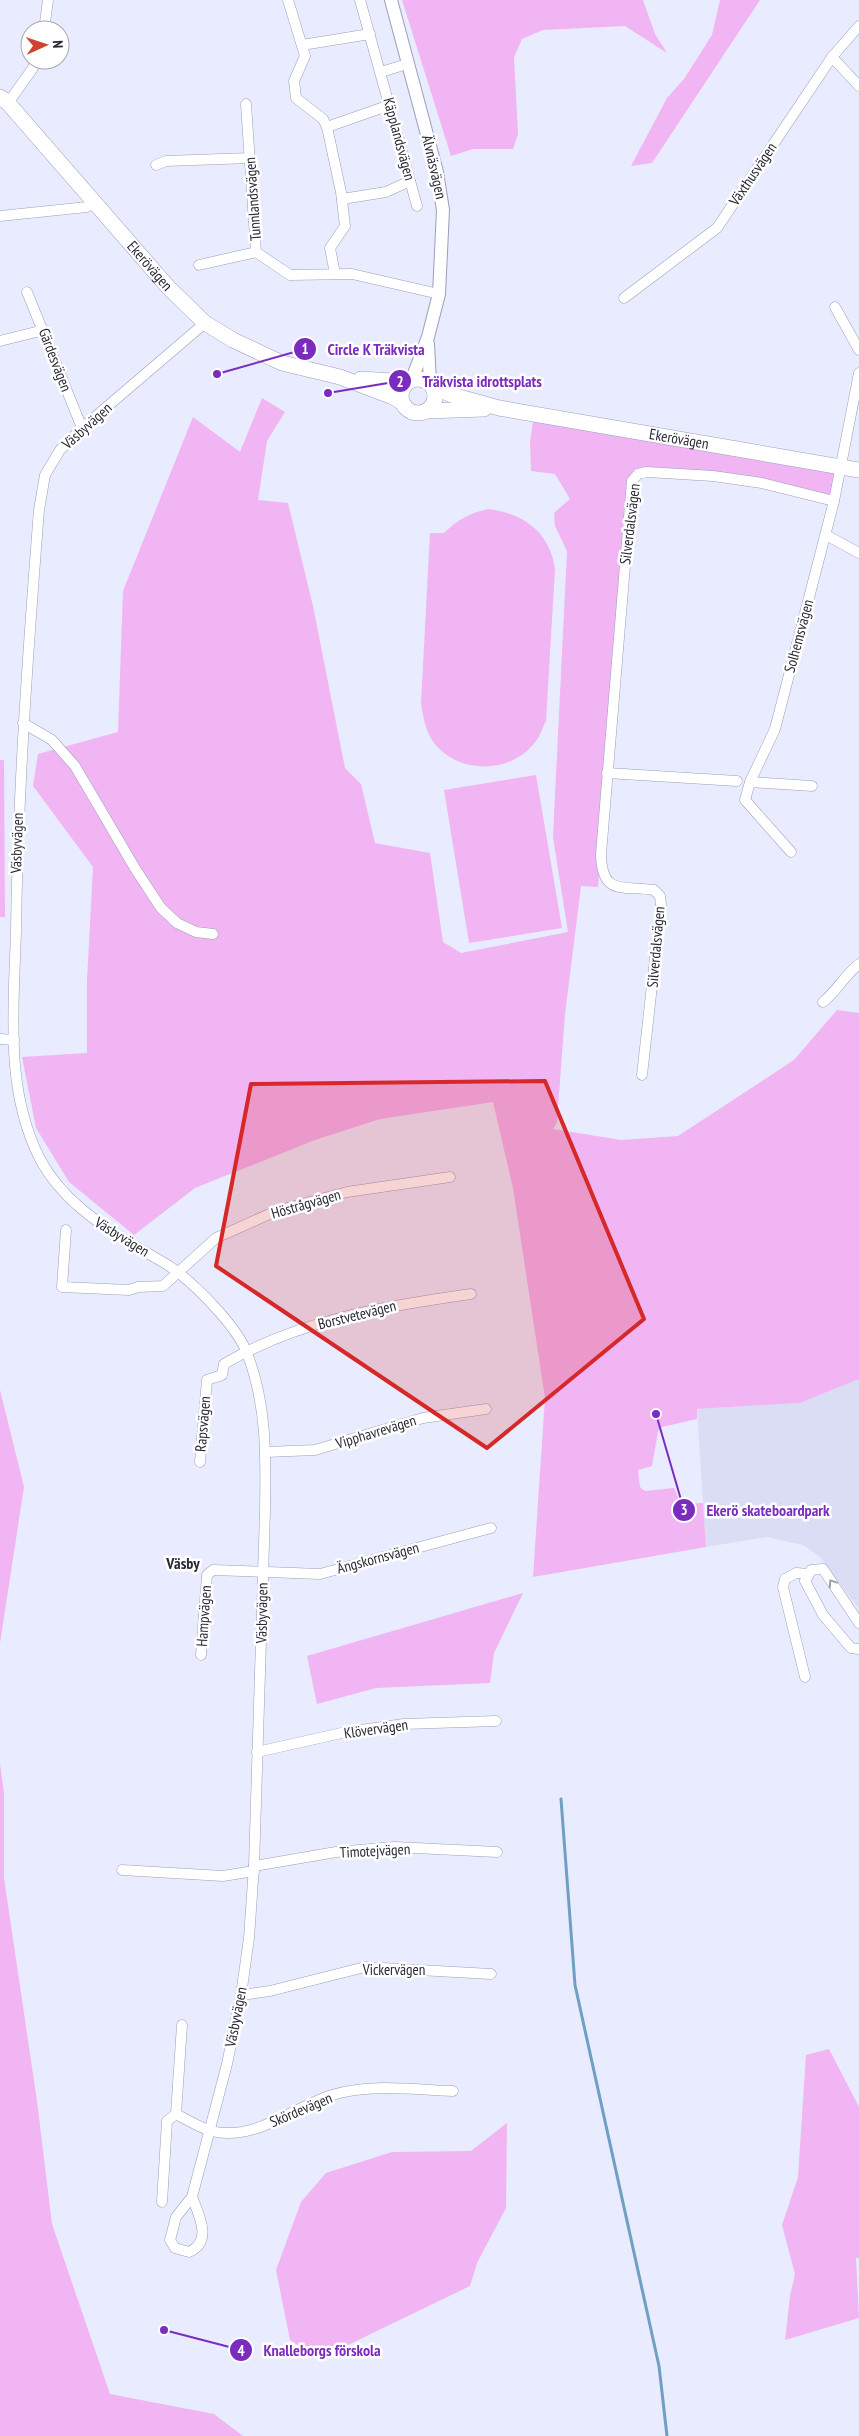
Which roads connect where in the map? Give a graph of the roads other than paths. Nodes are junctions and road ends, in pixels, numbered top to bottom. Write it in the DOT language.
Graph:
graph roads {
  1 [pos="48,0"];
  2 [pos="288,0"];
  3 [pos="360,0"];
  4 [pos="391,0"];
  5 [pos="45,20"];
  6 [pos="859,26"];
  7 [pos="370,34"];
  8 [pos="302,46"];
  9 [pos="832,57"];
  10 [pos="407,64"];
  11 [pos="31,70"];
  12 [pos="381,72"];
  13 [pos="859,86"];
  14 [pos="4,100"];
  15 [pos="246,104"];
  16 [pos="390,105"];
  17 [pos="327,127"];
  18 [pos="250,158"];
  19 [pos="156,165"];
  20 [pos="410,181"];
  21 [pos="342,199"];
  22 [pos="96,202"];
  23 [pos="417,206"];
  24 [pos="0,216"];
  25 [pos="256,252"];
  26 [pos="199,265"];
  27 [pos="335,274"];
  28 [pos="27,292"];
  29 [pos="439,294"];
  30 [pos="624,298"];
  31 [pos="835,307"];
  32 [pos="205,323"];
  33 [pos="44,330"];
  34 [pos="428,337"];
  35 [pos="0,341"];
  36 [pos="859,350"];
  37 [pos="859,373"];
  38 [pos="340,377"];
  39 [pos="410,381"];
  40 [pos="431,385"];
  41 [pos="403,403"];
  42 [pos="499,408"];
  43 [pos="426,411"];
  44 [pos="82,428"];
  45 [pos="842,467"];
  46 [pos="859,470"];
  47 [pos="834,501"];
  48 [pos="826,535"];
  49 [pos="859,552"];
  50 [pos="23,723"];
  51 [pos="607,773"];
  52 [pos="737,781"];
  53 [pos="750,782"];
  54 [pos="812,786"];
  55 [pos="791,852"];
  56 [pos="213,934"];
  57 [pos="859,964"];
  58 [pos="823,1002"];
  59 [pos="0,1039"];
  60 [pos="14,1040"];
  61 [pos="642,1075"];
  62 [pos="450,1177"];
  63 [pos="66,1230"];
  64 [pos="178,1272"];
  65 [pos="471,1294"];
  66 [pos="246,1350"];
  67 [pos="486,1409"];
  68 [pos="266,1452"];
  69 [pos="200,1462"];
  70 [pos="491,1528"];
  71 [pos="263,1573"];
  72 [pos="809,1574"];
  73 [pos="859,1623"];
  74 [pos="859,1649"];
  75 [pos="201,1655"];
  76 [pos="805,1677"];
  77 [pos="496,1721"];
  78 [pos="257,1752"];
  79 [pos="497,1852"];
  80 [pos="254,1868"];
  81 [pos="122,1870"];
  82 [pos="491,1974"];
  83 [pos="241,1995"];
  84 [pos="182,2025"];
  85 [pos="453,2091"];
  86 [pos="176,2114"];
  87 [pos="209,2130"];
  88 [pos="192,2197"];
  89 [pos="162,2202"];
  1 -- 5 [label="street"];
  2 -- 8 [label="street"];
  3 -- 7 [label="street, Käpplandsvägen"];
  4 -- 10 [label="street, Älvnäsvägen"];
  6 -- 9 [label="street, Växthusvägen"];
  7 -- 8 [label="street"];
  7 -- 12 [label="street, Käpplandsvägen"];
  8 -- 17 [label="street"];
  9 -- 13 [label="street"];
  9 -- 30 [label="street, Växthusvägen"];
  10 -- 12 [label="street"];
  10 -- 29 [label="street, Älvnäsvägen"];
  11 -- 14 [label="street"];
  12 -- 16 [label="street, Käpplandsvägen"];
  14 -- 22 [label="main road, Ekerövägen"];
  15 -- 18 [label="street, Tunnlandsvägen"];
  16 -- 17 [label="street"];
  16 -- 20 [label="street, Käpplandsvägen"];
  17 -- 21 [label="street"];
  18 -- 19 [label="street"];
  18 -- 25 [label="street, Tunnlandsvägen"];
  20 -- 21 [label="street"];
  20 -- 23 [label="street, Käpplandsvägen"];
  21 -- 27 [label="street"];
  22 -- 24 [label="street"];
  22 -- 32 [label="main road, Ekerövägen"];
  25 -- 26 [label="street"];
  25 -- 27 [label="street, Tunnlandsvägen"];
  27 -- 29 [label="street, Tunnlandsvägen"];
  28 -- 33 [label="street, Gärdesvägen"];
  29 -- 34 [label="street, Älvnäsvägen"];
  31 -- 36 [label="street"];
  32 -- 38 [label="main road, Ekerövägen"];
  32 -- 44 [label="street, Väsbyvägen"];
  33 -- 35 [label="street"];
  33 -- 44 [label="street, Gärdesvägen"];
  34 -- 39 [label="street, Älvnäsvägen"];
  34 -- 40 [label="street, Älvnäsvägen"];
  37 -- 45 [label="street, Solhemsvägen"];
  38 -- 39 [label="main road, Ekerövägen"];
  38 -- 41 [label="main road, Ekerövägen"];
  39 -- 40 [label="main road"];
  39 -- 41 [label="main road"];
  40 -- 42 [label="main road, Ekerövägen"];
  40 -- 43 [label="main road"];
  41 -- 43 [label="main road"];
  42 -- 43 [label="main road, Ekerövägen"];
  42 -- 45 [label="main road, Ekerövägen"];
  44 -- 50 [label="street, Väsbyvägen"];
  45 -- 46 [label="main road, Ekerövägen"];
  45 -- 47 [label="street, Solhemsvägen"];
  47 -- 48 [label="street, Solhemsvägen"];
  47 -- 51 [label="street, Silverdalsvägen"];
  48 -- 49 [label="street"];
  48 -- 53 [label="street, Solhemsvägen"];
  50 -- 56 [label="street"];
  50 -- 60 [label="street, Väsbyvägen"];
  51 -- 52 [label="street"];
  51 -- 61 [label="street, Silverdalsvägen"];
  53 -- 54 [label="street"];
  53 -- 55 [label="street, Solhemsvägen"];
  57 -- 58 [label="street"];
  59 -- 60 [label="street"];
  60 -- 64 [label="street, Väsbyvägen"];
  62 -- 64 [label="street, Höstrågvägen"];
  63 -- 64 [label="street, Höstrågvägen"];
  64 -- 66 [label="street, Väsbyvägen"];
  65 -- 66 [label="street, Borstvetevägen"];
  66 -- 68 [label="street, Väsbyvägen"];
  66 -- 69 [label="street, Rapsvägen"];
  67 -- 68 [label="street, Vipphavrevägen"];
  68 -- 71 [label="street, Väsbyvägen"];
  70 -- 71 [label="street, Ängskornsvägen"];
  71 -- 75 [label="street, Hampvägen"];
  71 -- 78 [label="street, Väsbyvägen"];
  73 -- 72 [label="street, one-way"];
  72 -- 74 [label="street"];
  72 -- 76 [label="street"];
  77 -- 78 [label="street, Klövervägen"];
  78 -- 80 [label="street, Väsbyvägen"];
  79 -- 80 [label="street, Timotejvägen"];
  80 -- 81 [label="street, Timotejvägen"];
  80 -- 83 [label="street, Väsbyvägen"];
  82 -- 83 [label="street, Vickervägen"];
  83 -- 87 [label="street, Väsbyvägen"];
  84 -- 86 [label="street"];
  85 -- 87 [label="street, Skördevägen"];
  86 -- 87 [label="street, Skördevägen"];
  86 -- 89 [label="street"];
  87 -- 88 [label="street, Väsbyvägen"];
  88 -- 88 [label="street, Väsbyvägen"];
}
